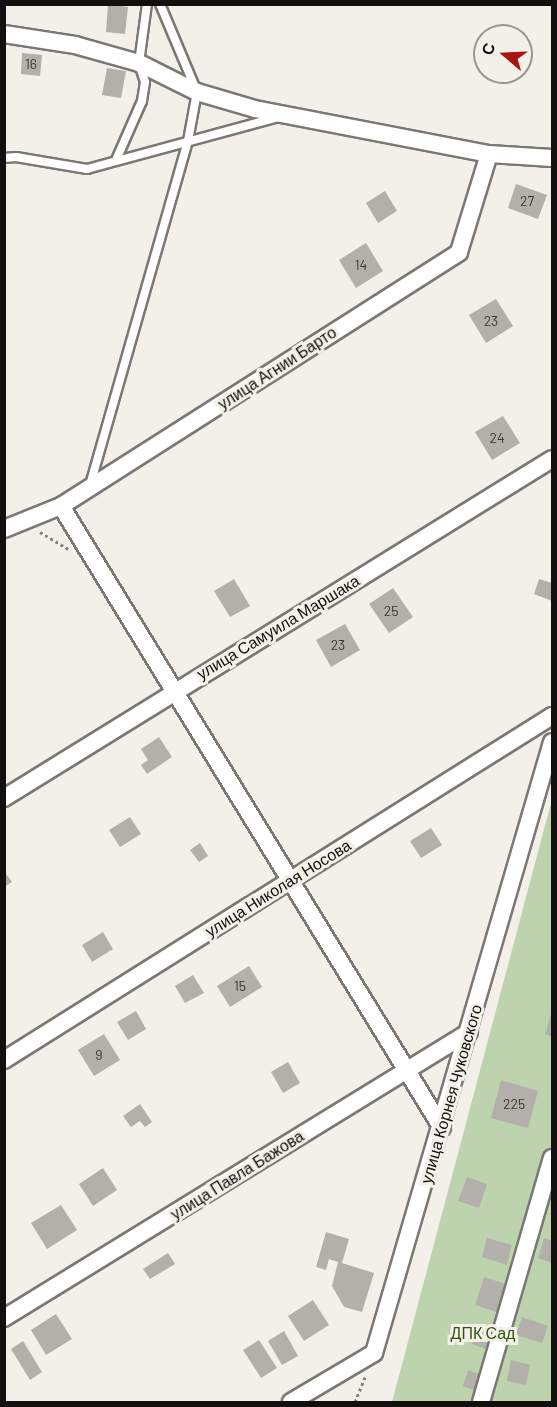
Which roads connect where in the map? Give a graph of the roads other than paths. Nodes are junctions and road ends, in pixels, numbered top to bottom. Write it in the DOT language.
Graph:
graph roads {
  1 [pos="147,4"];
  2 [pos="160,4"];
  3 [pos="4,34"];
  4 [pos="139,63"];
  5 [pos="197,92"];
  6 [pos="285,115"];
  7 [pos="188,141"];
  8 [pos="489,154"];
  9 [pos="4,158"];
  10 [pos="552,158"];
  11 [pos="116,160"];
  12 [pos="552,459"];
  13 [pos="89,488"];
  14 [pos="61,506"];
  15 [pos="8,527"];
  16 [pos="174,691"];
  17 [pos="552,716"];
  18 [pos="552,742"];
  19 [pos="4,798"];
  20 [pos="290,881"];
  21 [pos="469,1032"];
  22 [pos="4,1060"];
  23 [pos="406,1070"];
  24 [pos="442,1128"];
  25 [pos="552,1158"];
  26 [pos="4,1318"];
  27 [pos="291,1402"];
  28 [pos="481,1402"];
  1 -- 4 [label="lane"];
  2 -- 5 [label="lane"];
  3 -- 4 [label="street"];
  4 -- 5 [label="street"];
  4 -- 11 [label="lane"];
  5 -- 6 [label="street"];
  5 -- 7 [label="lane"];
  6 -- 7 [label="lane"];
  6 -- 8 [label="street"];
  7 -- 11 [label="lane"];
  7 -- 13 [label="lane"];
  8 -- 10 [label="street"];
  8 -- 13 [label="street, улица Агнии Барто"];
  9 -- 11 [label="lane"];
  12 -- 16 [label="street, улица Самуила Маршака"];
  13 -- 14 [label="street, улица Агнии Барто"];
  14 -- 15 [label="street, улица Агнии Барто"];
  14 -- 16 [label="street"];
  16 -- 19 [label="street, улица Самуила Маршака"];
  16 -- 20 [label="street"];
  17 -- 20 [label="street, улица Николая Носова"];
  18 -- 21 [label="street, улица Корнея Чуковского"];
  20 -- 22 [label="street, улица Николая Носова"];
  20 -- 23 [label="street"];
  21 -- 23 [label="street, улица Павла Бажова"];
  21 -- 24 [label="street, улица Корнея Чуковского"];
  23 -- 24 [label="street"];
  23 -- 26 [label="street, улица Павла Бажова"];
  24 -- 27 [label="street, улица Корнея Чуковского"];
  25 -- 28 [label="street"];
}
